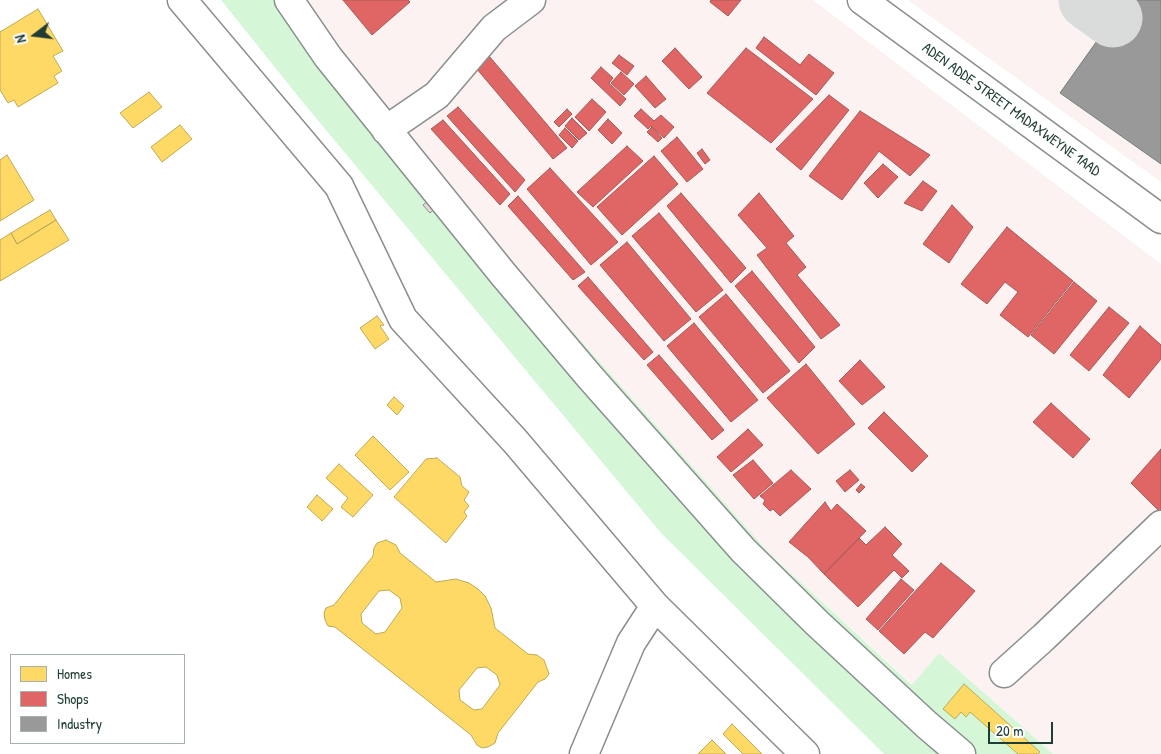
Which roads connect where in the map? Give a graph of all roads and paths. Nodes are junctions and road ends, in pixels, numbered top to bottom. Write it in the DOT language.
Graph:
graph roads {
  1 [pos="182,0"];
  2 [pos="288,0"];
  3 [pos="531,0"];
  4 [pos="862,0"];
  5 [pos="386,130"];
  6 [pos="1161,219"];
  7 [pos="1161,525"];
  8 [pos="655,606"];
  9 [pos="1004,674"];
  10 [pos="584,754"];
  11 [pos="805,754"];
  12 [pos="961,754"];
  1 -- 8 [label="street"];
  2 -- 5 [label="street"];
  3 -- 5 [label="street"];
  4 -- 6 [label="street, ADEN ADDE STREET MADAXWEYNE 1AAD"];
  5 -- 12 [label="street"];
  7 -- 9 [label="street"];
  8 -- 10 [label="street"];
  8 -- 11 [label="street"];
}
